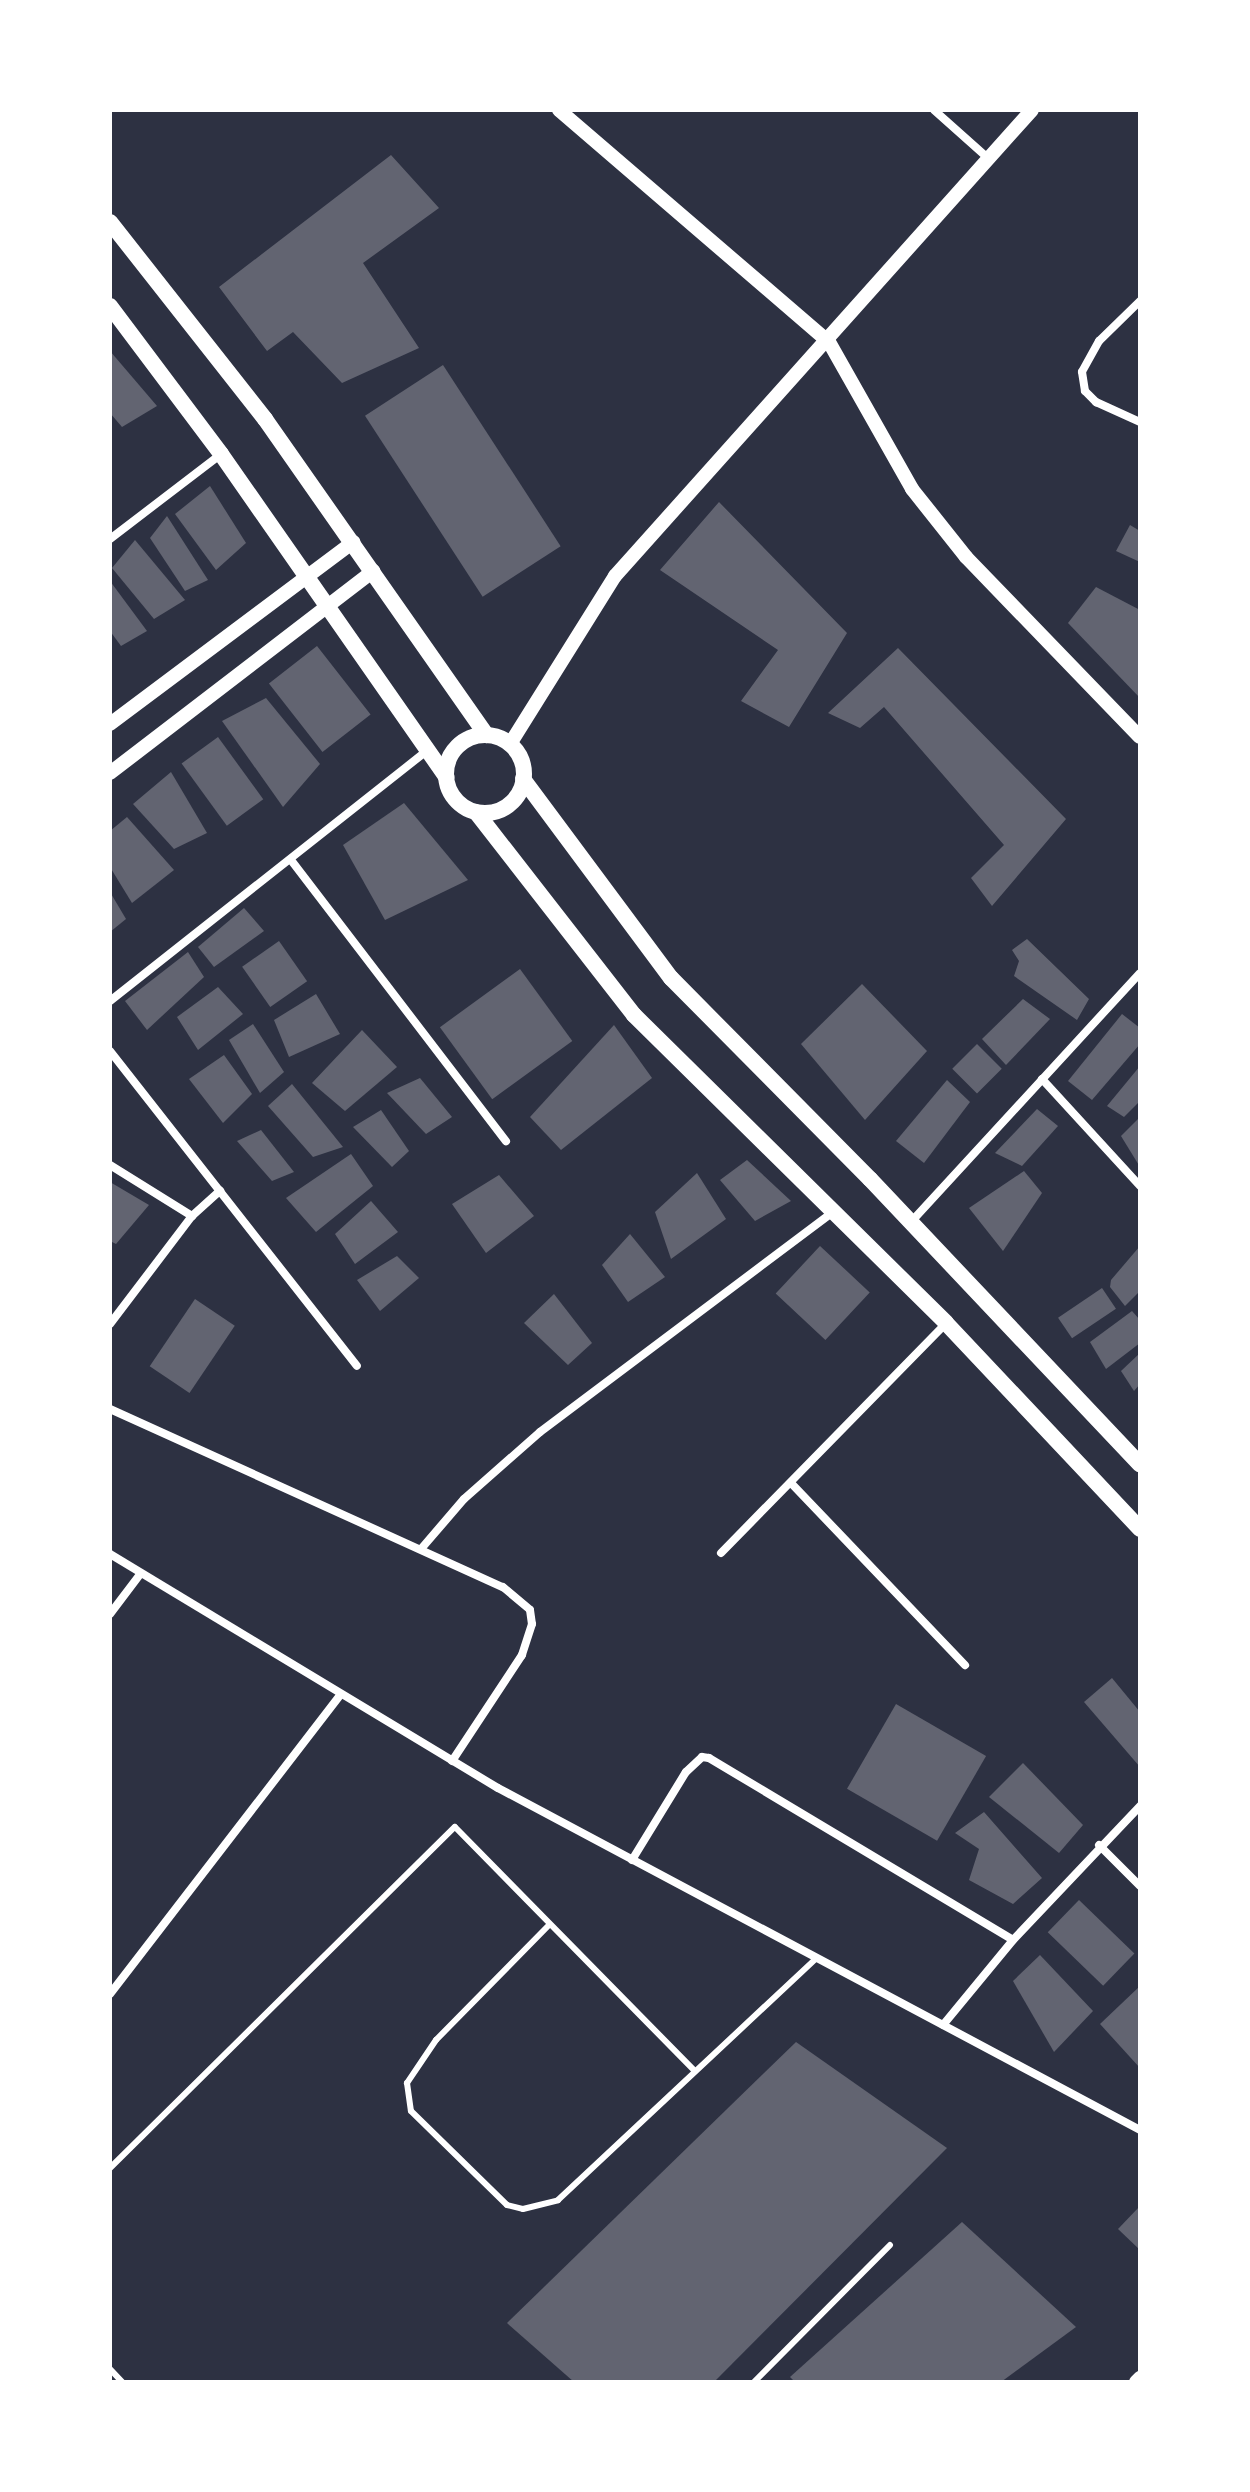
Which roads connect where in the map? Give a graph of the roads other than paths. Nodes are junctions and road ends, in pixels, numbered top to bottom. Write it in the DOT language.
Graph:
graph roads {
  1 [pos="559,110"];
  2 [pos="934,110"];
  3 [pos="1032,110"];
  4 [pos="989,159"];
  5 [pos="110,222"];
  6 [pos="1140,301"];
  7 [pos="110,306"];
  8 [pos="829,342"];
  9 [pos="1140,422"];
  10 [pos="221,454"];
  11 [pos="110,539"];
  12 [pos="353,542"];
  13 [pos="373,571"];
  14 [pos="307,577"];
  15 [pos="328,606"];
  16 [pos="110,724"];
  17 [pos="486,735"];
  18 [pos="1140,737"];
  19 [pos="510,744"];
  20 [pos="430,749"];
  21 [pos="110,773"];
  22 [pos="446,777"];
  23 [pos="523,779"];
  24 [pos="476,812"];
  25 [pos="291,860"];
  26 [pos="1140,973"];
  27 [pos="110,1001"];
  28 [pos="110,1051"];
  29 [pos="1042,1079"];
  30 [pos="506,1141"];
  31 [pos="110,1165"];
  32 [pos="1140,1186"];
  33 [pos="220,1191"];
  34 [pos="833,1212"];
  35 [pos="192,1216"];
  36 [pos="911,1222"];
  37 [pos="946,1323"];
  38 [pos="110,1324"];
  39 [pos="357,1366"];
  40 [pos="110,1409"];
  41 [pos="1140,1465"];
  42 [pos="791,1483"];
  43 [pos="1140,1529"];
  44 [pos="421,1549"];
  45 [pos="721,1553"];
  46 [pos="110,1554"];
  47 [pos="141,1573"];
  48 [pos="110,1614"];
  49 [pos="965,1665"];
  50 [pos="340,1695"];
  51 [pos="452,1761"];
  52 [pos="1140,1806"];
  53 [pos="1099,1845"];
  54 [pos="632,1860"];
  55 [pos="1140,1886"];
  56 [pos="549,1925"];
  57 [pos="1013,1940"];
  58 [pos="817,1958"];
  59 [pos="110,1994"];
  60 [pos="943,2025"];
  61 [pos="695,2071"];
  62 [pos="1140,2130"];
  63 [pos="110,2168"];
  64 [pos="890,2245"];
  65 [pos="110,2369"];
  66 [pos="122,2382"];
  67 [pos="754,2382"];
  1 -- 8 [label="street"];
  2 -- 4 [label="street"];
  3 -- 4 [label="street"];
  4 -- 8 [label="street"];
  5 -- 12 [label="main road"];
  6 -- 9 [label="street"];
  7 -- 10 [label="main road"];
  8 -- 18 [label="street"];
  8 -- 19 [label="street"];
  10 -- 11 [label="street"];
  10 -- 14 [label="main road"];
  12 -- 13 [label="main road"];
  12 -- 14 [label="street"];
  13 -- 15 [label="street"];
  13 -- 17 [label="main road"];
  14 -- 15 [label="main road"];
  14 -- 16 [label="street"];
  15 -- 20 [label="main road"];
  15 -- 21 [label="street"];
  17 -- 19 [label="main road"];
  17 -- 22 [label="main road"];
  19 -- 23 [label="main road"];
  20 -- 22 [label="main road"];
  20 -- 25 [label="street"];
  22 -- 24 [label="main road"];
  23 -- 24 [label="main road"];
  23 -- 36 [label="main road"];
  24 -- 34 [label="main road"];
  25 -- 27 [label="street"];
  25 -- 30 [label="street"];
  26 -- 29 [label="street"];
  28 -- 33 [label="street"];
  29 -- 32 [label="street"];
  29 -- 36 [label="street"];
  31 -- 35 [label="street"];
  33 -- 35 [label="street"];
  33 -- 39 [label="street"];
  34 -- 37 [label="main road"];
  34 -- 44 [label="street"];
  35 -- 38 [label="street"];
  36 -- 41 [label="main road"];
  37 -- 42 [label="street"];
  37 -- 43 [label="main road"];
  40 -- 44 [label="street"];
  42 -- 45 [label="street"];
  42 -- 49 [label="street"];
  44 -- 51 [label="street"];
  46 -- 47 [label="street"];
  47 -- 48 [label="street"];
  47 -- 50 [label="street"];
  50 -- 51 [label="street"];
  50 -- 59 [label="street"];
  51 -- 54 [label="street"];
  52 -- 53 [label="street"];
  53 -- 55 [label="street"];
  53 -- 57 [label="street"];
  54 -- 57 [label="street"];
  54 -- 58 [label="street"];
  56 -- 61 [label="lane"];
  56 -- 61 [label="lane"];
  56 -- 63 [label="lane"];
  57 -- 60 [label="street"];
  58 -- 60 [label="street"];
  58 -- 61 [label="lane"];
  60 -- 62 [label="street"];
  64 -- 67 [label="lane"];
  65 -- 66 [label="lane"];
}
